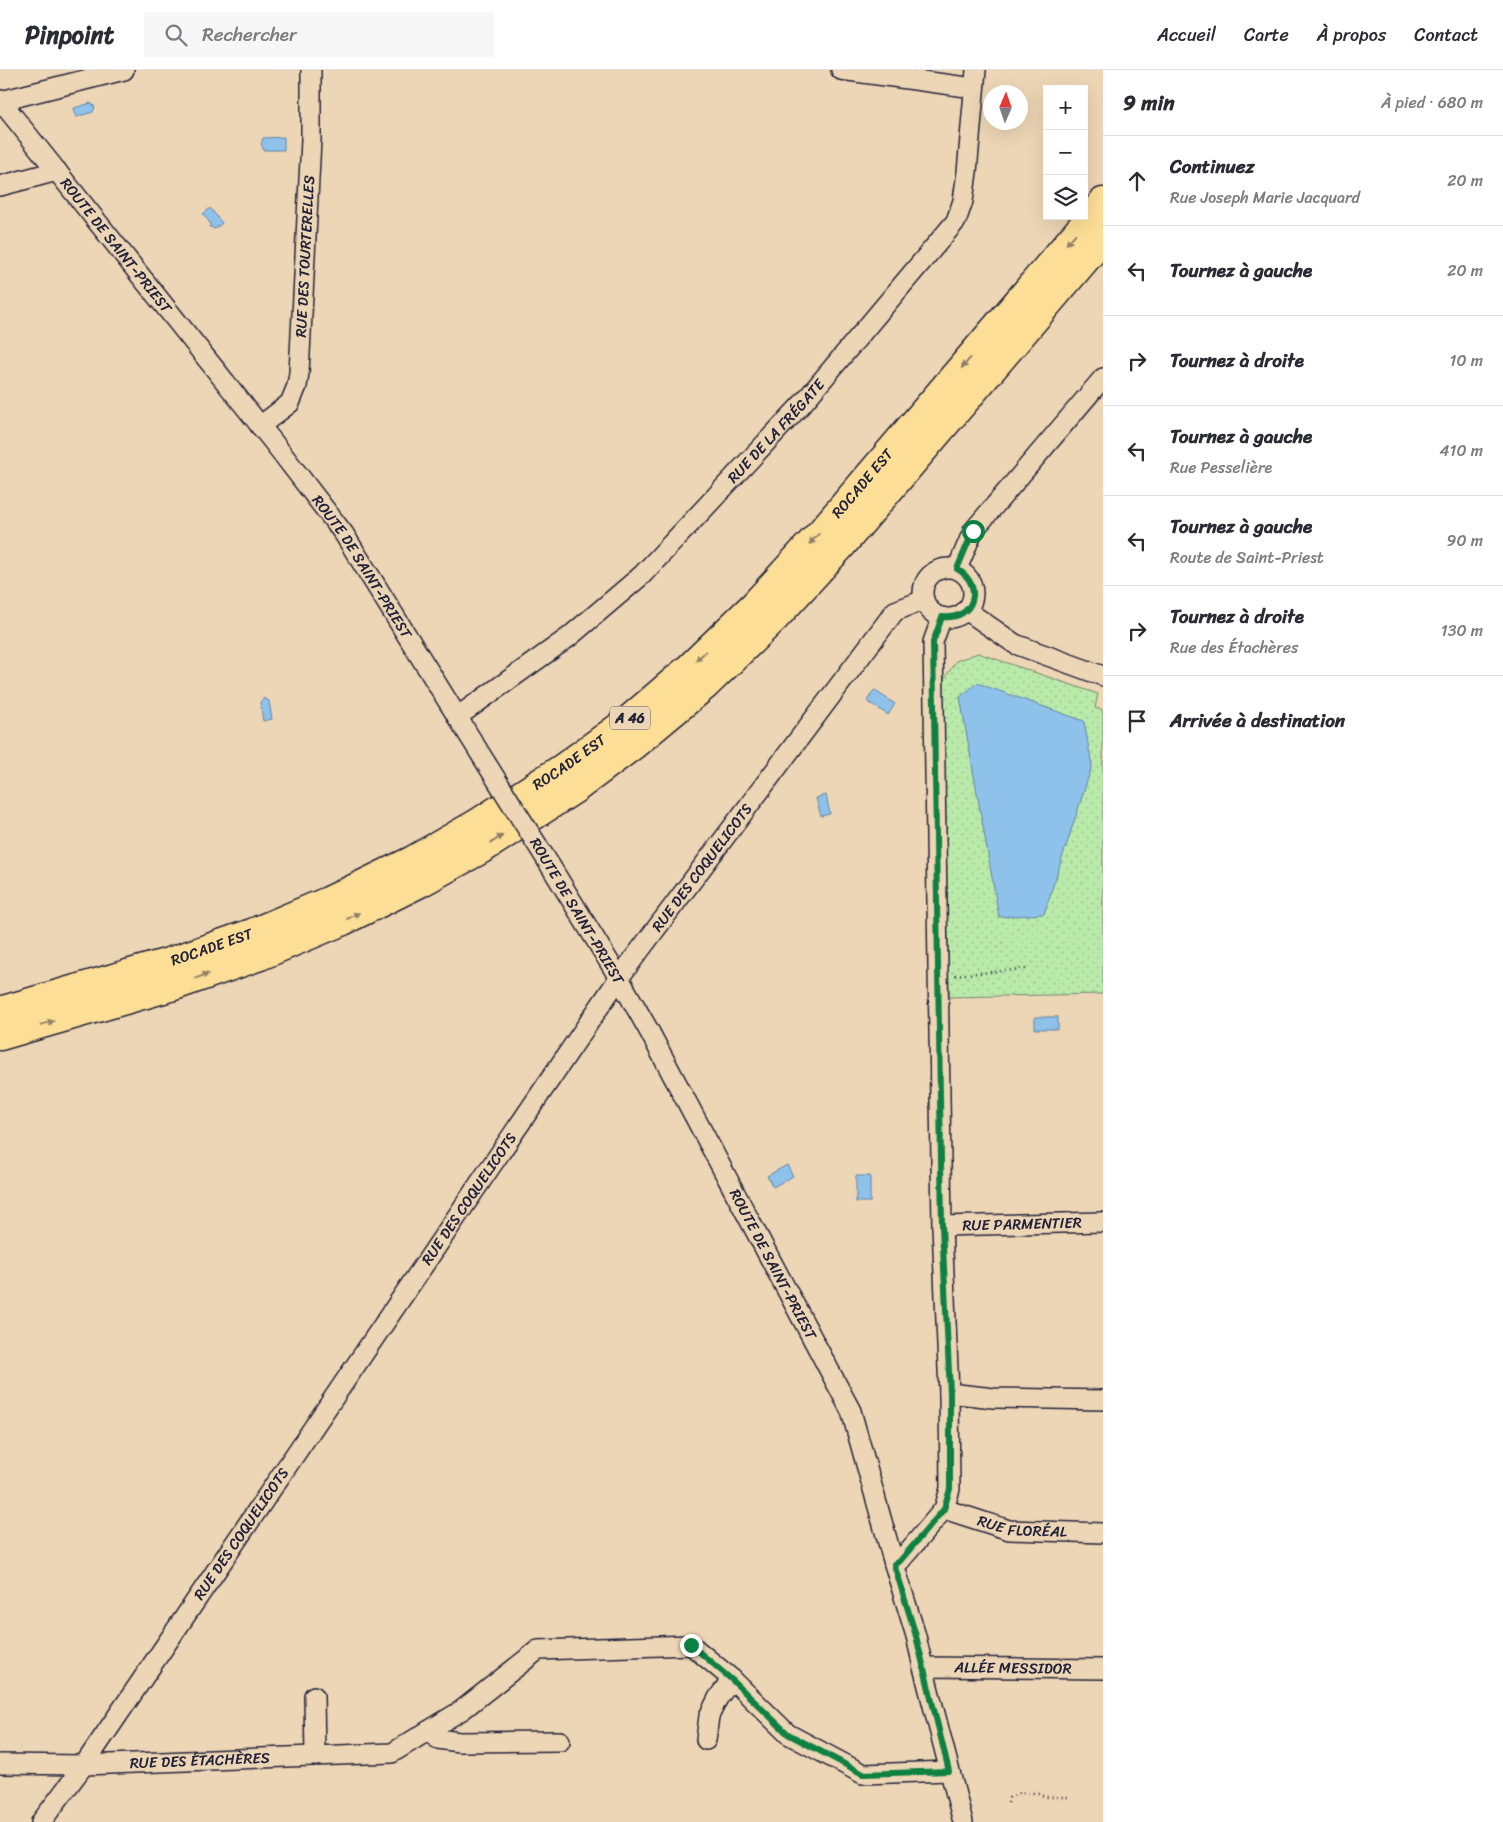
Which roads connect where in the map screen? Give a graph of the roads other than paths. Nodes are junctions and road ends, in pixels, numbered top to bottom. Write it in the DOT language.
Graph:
graph roads {
  1 [pos="124,70"];
  2 [pos="311,70"];
  3 [pos="841,70"];
  4 [pos="975,79"];
  5 [pos="1,101"];
  6 [pos="57,171"];
  7 [pos="0,186"];
  8 [pos="1103,202"];
  9 [pos="1103,239"];
  10 [pos="1103,378"];
  11 [pos="260,426"];
  12 [pos="957,569"];
  13 [pos="924,600"];
  14 [pos="966,610"];
  15 [pos="942,617"];
  16 [pos="1103,676"];
  17 [pos="457,717"];
  18 [pos="619,978"];
  19 [pos="0,1011"];
  20 [pos="0,1036"];
  21 [pos="1103,1222"];
  22 [pos="942,1226"];
  23 [pos="950,1393"];
  24 [pos="1103,1400"];
  25 [pos="944,1509"];
  26 [pos="1103,1533"];
  27 [pos="894,1564"];
  28 [pos="922,1667"];
  29 [pos="1103,1669"];
  30 [pos="732,1680"];
  31 [pos="314,1696"];
  32 [pos="428,1731"];
  33 [pos="706,1740"];
  34 [pos="560,1741"];
  35 [pos="315,1756"];
  36 [pos="0,1764"];
  37 [pos="84,1765"];
  38 [pos="949,1771"];
  39 [pos="41,1822"];
  40 [pos="962,1822"];
  1 -- 5 [label="street"];
  2 -- 11 [label="street, RUE DES TOURTERELLES"];
  3 -- 4 [label="street"];
  4 -- 17 [label="street, RUE DE LA FRÉGATE"];
  5 -- 6 [label="street, ROUTE DE SAINT-PRIEST"];
  6 -- 7 [label="street"];
  6 -- 11 [label="street, ROUTE DE SAINT-PRIEST"];
  8 -- 19 [label="highway, ROCADE EST / A 46, one-way"];
  20 -- 9 [label="highway, ROCADE EST / A 46, one-way"];
  10 -- 12 [label="street"];
  11 -- 17 [label="street, ROUTE DE SAINT-PRIEST"];
  12 -- 13 [label="street"];
  12 -- 14 [label="street"];
  13 -- 15 [label="street"];
  13 -- 18 [label="street, RUE DES COQUELICOTS"];
  14 -- 15 [label="street"];
  14 -- 16 [label="street"];
  15 -- 22 [label="street"];
  17 -- 18 [label="street, ROUTE DE SAINT-PRIEST, bridge"];
  18 -- 27 [label="street, ROUTE DE SAINT-PRIEST"];
  18 -- 37 [label="street, RUE DES COQUELICOTS"];
  21 -- 22 [label="street, RUE PARMENTIER"];
  22 -- 23 [label="street"];
  23 -- 24 [label="street"];
  23 -- 25 [label="street"];
  25 -- 26 [label="street, RUE FLORÉAL"];
  25 -- 27 [label="street"];
  27 -- 28 [label="street, ROUTE DE SAINT-PRIEST"];
  28 -- 29 [label="street, ALLÉE MESSIDOR"];
  28 -- 38 [label="street, ROUTE DE SAINT-PRIEST"];
  30 -- 32 [label="street, RUE DES ÉTACHÈRES"];
  30 -- 33 [label="street"];
  30 -- 38 [label="street, RUE DES ÉTACHÈRES"];
  31 -- 35 [label="street"];
  32 -- 34 [label="street"];
  32 -- 35 [label="street, RUE DES ÉTACHÈRES"];
  35 -- 37 [label="street, RUE DES ÉTACHÈRES"];
  36 -- 37 [label="street, RUE DES ÉTACHÈRES"];
  37 -- 39 [label="street, RUE DES COQUELICOTS"];
  38 -- 40 [label="street, ROUTE DE SAINT-PRIEST"];
}
